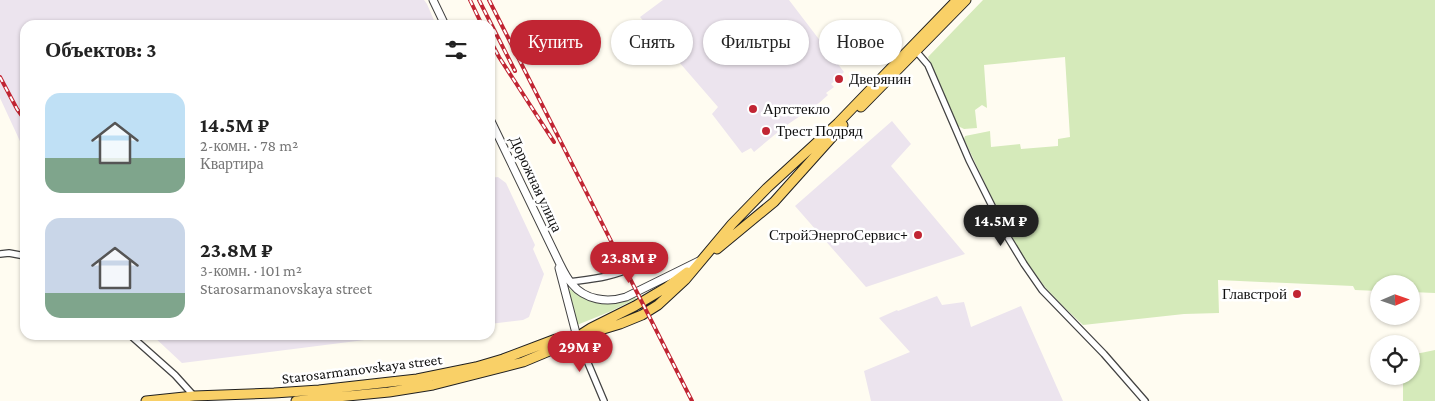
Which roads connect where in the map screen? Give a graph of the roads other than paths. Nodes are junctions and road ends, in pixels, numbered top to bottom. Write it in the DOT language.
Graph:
graph roads {
  1 [pos="433,0"];
  2 [pos="957,0"];
  3 [pos="966,0"];
  4 [pos="443,20"];
  5 [pos="916,51"];
  6 [pos="495,129"];
  7 [pos="767,188"];
  8 [pos="774,202"];
  9 [pos="0,254"];
  10 [pos="20,255"];
  11 [pos="704,259"];
  12 [pos="558,260"];
  13 [pos="634,266"];
  14 [pos="570,282"];
  15 [pos="577,337"];
  16 [pos="136,340"];
  17 [pos="195,398"];
  18 [pos="146,401"];
  19 [pos="296,401"];
  20 [pos="604,401"];
  21 [pos="1145,401"];
  1 -- 4 [label="street"];
  2 -- 7 [label="main road, Starosarmanovskaya street"];
  3 -- 5 [label="main road, Starosarmanovskaya street"];
  5 -- 8 [label="main road, Starosarmanovskaya street"];
  5 -- 21 [label="street"];
  6 -- 12 [label="street, Дорожная улица"];
  7 -- 8 [label="main road"];
  7 -- 11 [label="main road, Starosarmanovskaya street"];
  8 -- 11 [label="main road, Starosarmanovskaya street"];
  9 -- 10 [label="street"];
  11 -- 14 [label="street"];
  11 -- 15 [label="main road, Starosarmanovskaya street"];
  12 -- 14 [label="street"];
  12 -- 15 [label="street"];
  13 -- 14 [label="street"];
  15 -- 17 [label="main road, Starosarmanovskaya street"];
  15 -- 19 [label="main road, Starosarmanovskaya street"];
  15 -- 20 [label="street"];
  16 -- 17 [label="street"];
  17 -- 18 [label="main road, Starosarmanovskaya street"];
}
